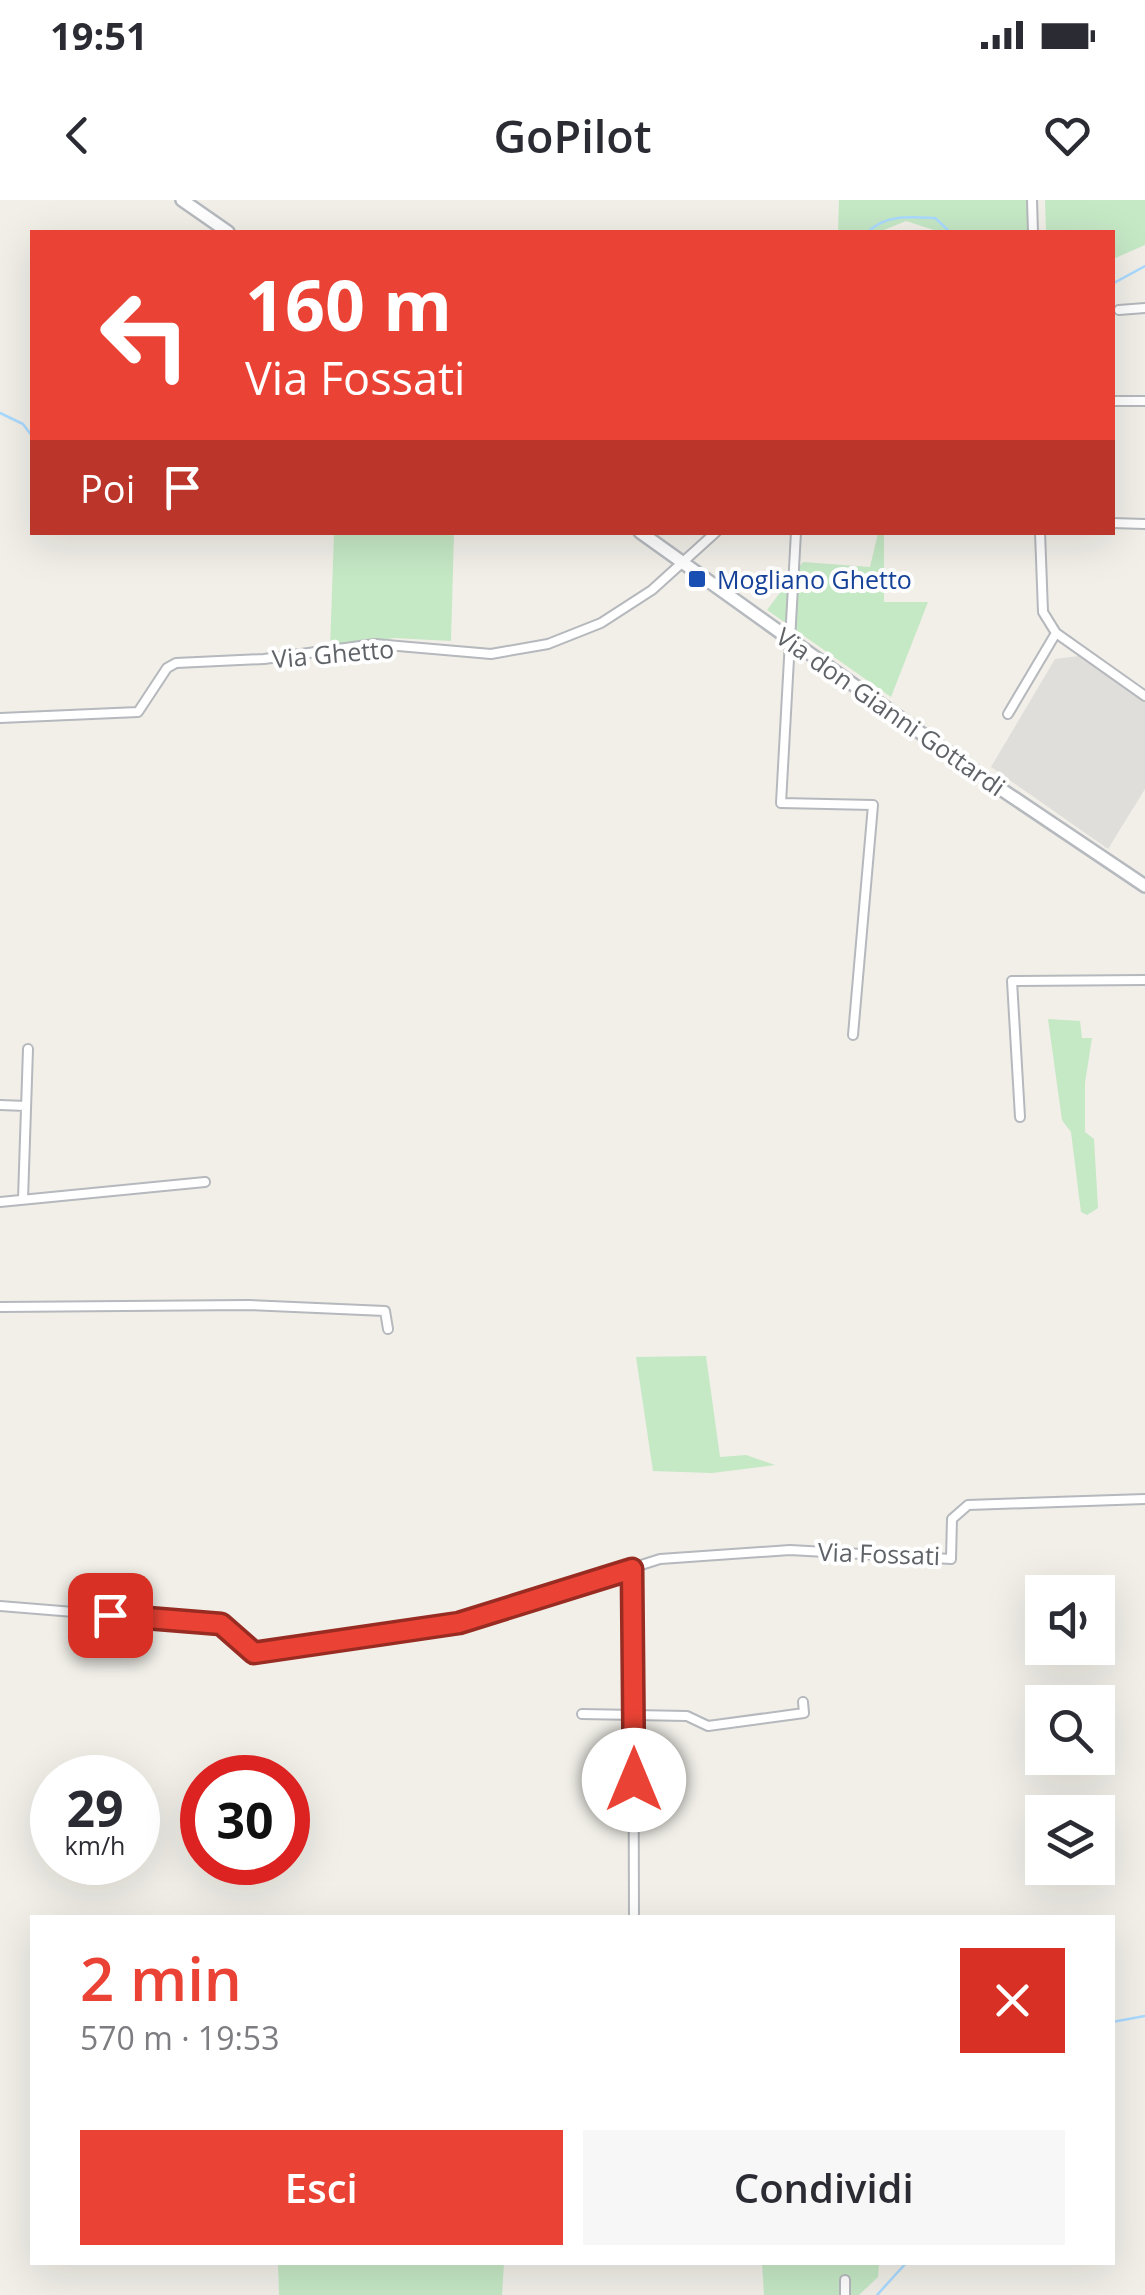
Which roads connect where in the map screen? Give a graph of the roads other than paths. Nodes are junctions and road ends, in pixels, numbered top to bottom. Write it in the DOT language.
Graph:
graph roads {
  1 [pos="182,200"];
  2 [pos="195,200"];
  3 [pos="1032,200"];
  4 [pos="228,230"];
  5 [pos="229,230"];
  6 [pos="1034,230"];
  7 [pos="1145,308"];
  8 [pos="1119,310"];
  9 [pos="1115,400"];
  10 [pos="1145,401"];
  11 [pos="1115,523"];
  12 [pos="1145,524"];
  13 [pos="644,535"];
  14 [pos="713,535"];
  15 [pos="796,535"];
  16 [pos="1040,535"];
  17 [pos="682,563"];
  18 [pos="1056,633"];
  19 [pos="790,639"];
  20 [pos="1145,683"];
  21 [pos="1142,694"];
  22 [pos="1008,714"];
  23 [pos="0,718"];
  24 [pos="1145,886"];
  25 [pos="1145,980"];
  26 [pos="853,1035"];
  27 [pos="28,1049"];
  28 [pos="0,1105"];
  29 [pos="26,1106"];
  30 [pos="1020,1117"];
  31 [pos="206,1182"];
  32 [pos="23,1199"];
  33 [pos="0,1202"];
  34 [pos="0,1307"];
  35 [pos="388,1328"];
  36 [pos="1145,1499"];
  37 [pos="632,1569"];
  38 [pos="0,1606"];
  39 [pos="803,1702"];
  40 [pos="634,1712"];
  41 [pos="582,1714"];
  42 [pos="634,1915"];
  43 [pos="845,2280"];
  44 [pos="845,2295"];
  1 -- 4 [label="main road"];
  2 -- 5 [label="main road"];
  3 -- 6 [label="street"];
  7 -- 8 [label="street"];
  9 -- 10 [label="street"];
  11 -- 12 [label="street"];
  13 -- 17 [label="main road, Via don Gianni Gottardi"];
  14 -- 17 [label="street, Via Ghetto"];
  15 -- 19 [label="street"];
  16 -- 18 [label="street"];
  17 -- 19 [label="main road, Via don Gianni Gottardi"];
  17 -- 23 [label="street, Via Ghetto"];
  18 -- 21 [label="street"];
  18 -- 22 [label="street"];
  19 -- 24 [label="main road, Via don Gianni Gottardi"];
  19 -- 26 [label="street"];
  20 -- 21 [label="street"];
  25 -- 30 [label="street"];
  27 -- 29 [label="street"];
  28 -- 29 [label="street"];
  29 -- 32 [label="street"];
  31 -- 32 [label="street"];
  32 -- 33 [label="street"];
  34 -- 35 [label="street"];
  36 -- 37 [label="street, Via Fossati"];
  37 -- 38 [label="street, Via Fossati"];
  37 -- 40 [label="street"];
  39 -- 40 [label="street"];
  40 -- 41 [label="street"];
  40 -- 42 [label="street"];
  43 -- 44 [label="street"];
}
